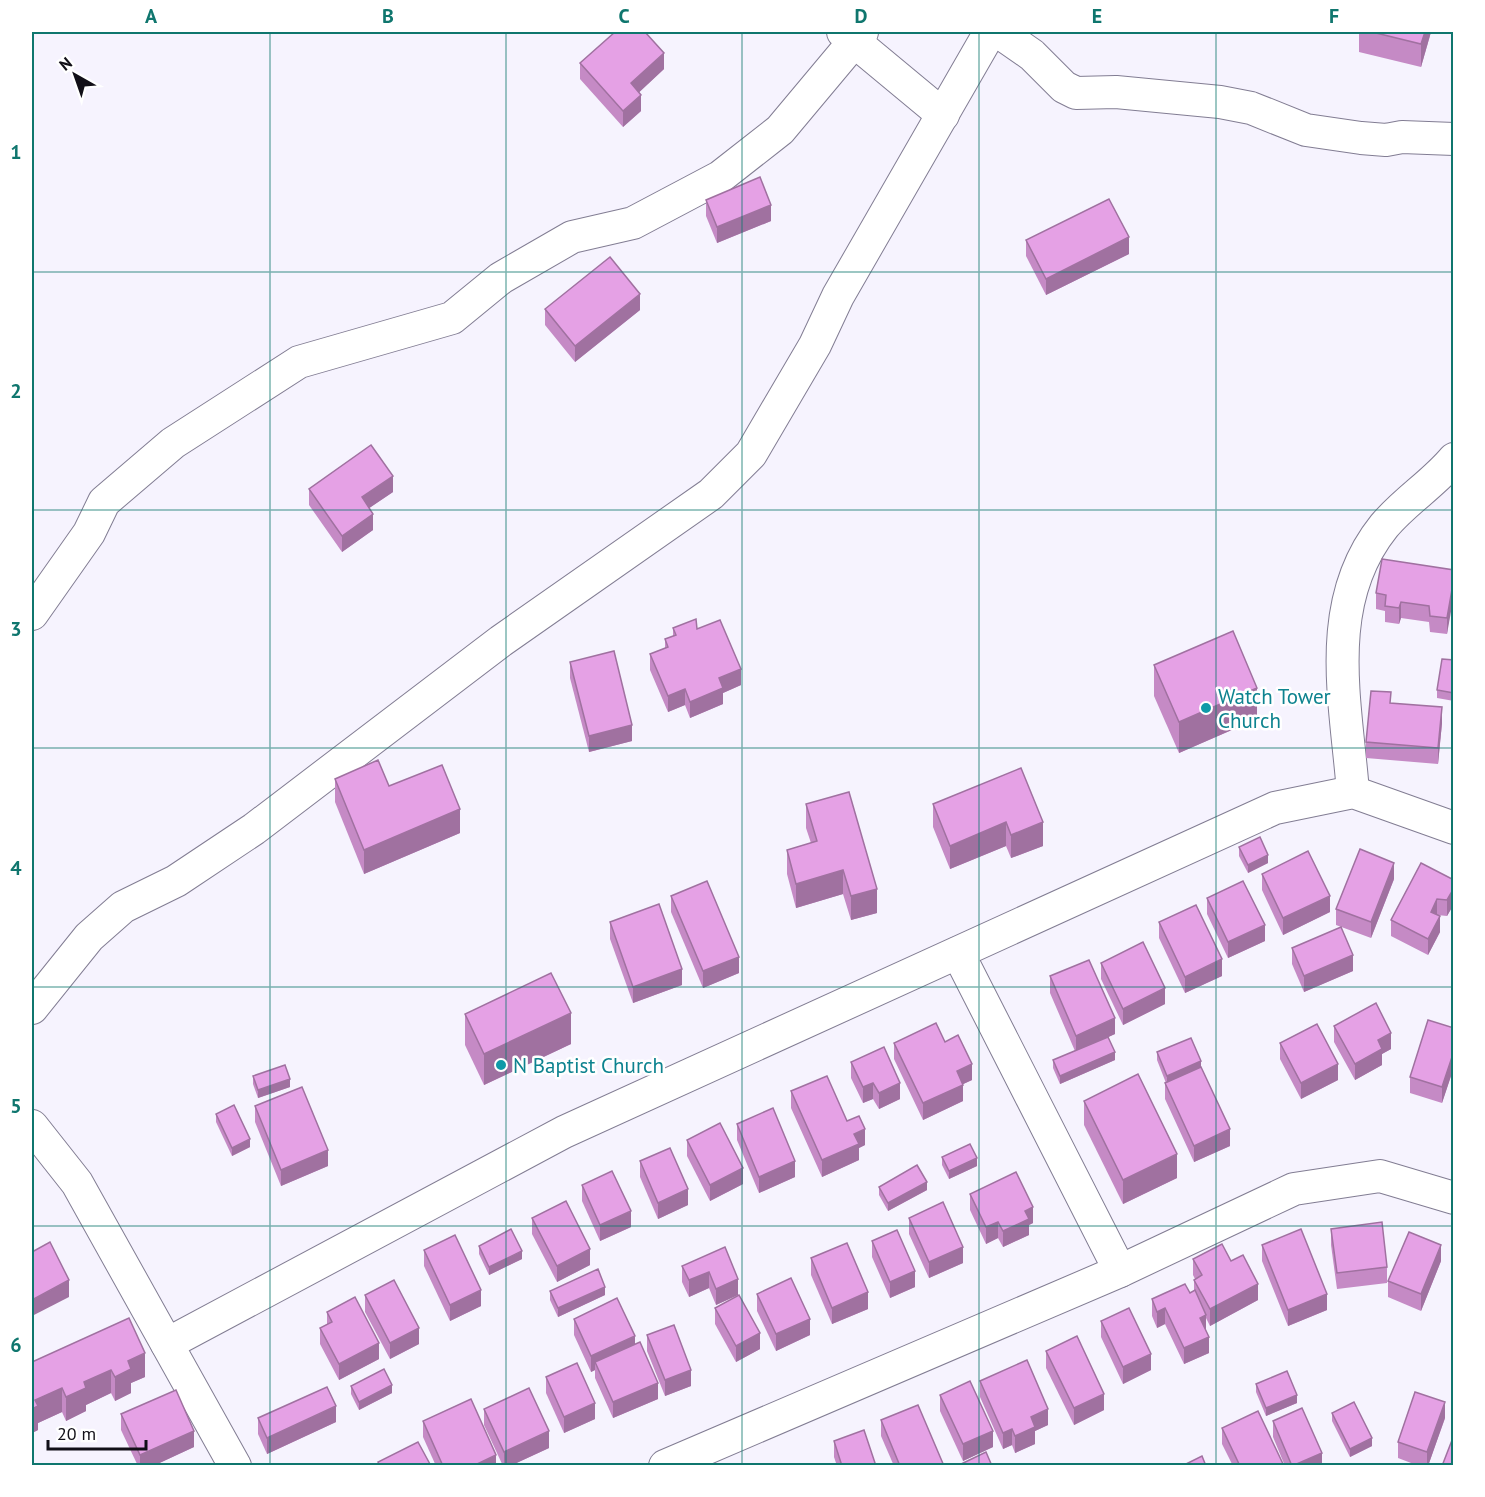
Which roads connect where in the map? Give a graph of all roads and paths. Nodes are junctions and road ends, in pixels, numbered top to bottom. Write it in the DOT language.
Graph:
graph roads {
  1 [pos="990,32"];
  2 [pos="999,32"];
  3 [pos="852,35"];
  4 [pos="943,116"];
  5 [pos="1454,139"];
  6 [pos="1454,459"];
  7 [pos="32,614"];
  8 [pos="1353,792"];
  9 [pos="1454,828"];
  10 [pos="958,953"];
  11 [pos="32,1008"];
  12 [pos="32,1126"];
  13 [pos="1454,1198"];
  14 [pos="1120,1271"];
  15 [pos="167,1344"];
  16 [pos="235,1466"];
  17 [pos="665,1466"];
  1 -- 4 [label="street"];
  2 -- 5 [label="street"];
  3 -- 4 [label="street"];
  3 -- 7 [label="street"];
  4 -- 11 [label="street"];
  6 -- 8 [label="street"];
  8 -- 9 [label="street"];
  8 -- 10 [label="street"];
  10 -- 14 [label="street"];
  10 -- 15 [label="street"];
  12 -- 15 [label="street"];
  13 -- 14 [label="street"];
  14 -- 17 [label="street"];
  15 -- 16 [label="street"];
}
